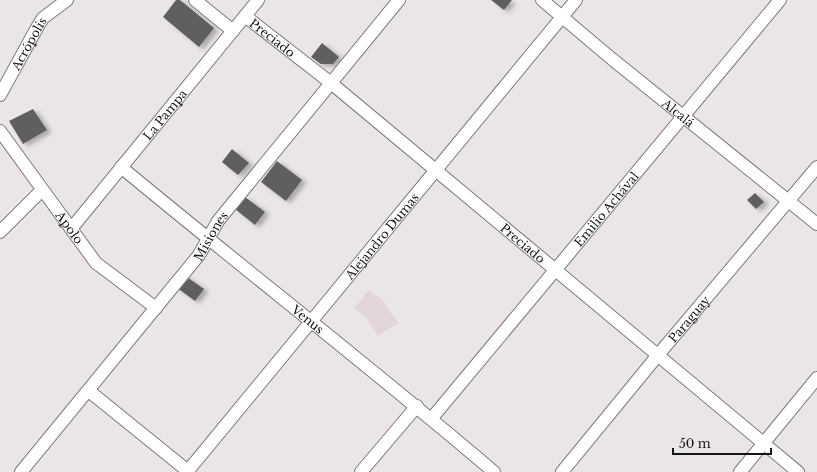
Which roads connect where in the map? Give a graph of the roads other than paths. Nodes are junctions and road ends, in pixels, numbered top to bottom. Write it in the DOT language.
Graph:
graph roads {
  1 [pos="67,0"];
  2 [pos="195,0"];
  3 [pos="258,0"];
  4 [pos="399,0"];
  5 [pos="542,0"];
  6 [pos="576,0"];
  7 [pos="780,0"];
  8 [pos="245,16"];
  9 [pos="562,17"];
  10 [pos="233,31"];
  11 [pos="331,83"];
  12 [pos="0,95"];
  13 [pos="683,116"];
  14 [pos="0,131"];
  15 [pos="121,167"];
  16 [pos="817,167"];
  17 [pos="436,170"];
  18 [pos="42,190"];
  19 [pos="788,201"];
  20 [pos="817,224"];
  21 [pos="71,229"];
  22 [pos="0,232"];
  23 [pos="208,239"];
  24 [pos="555,270"];
  25 [pos="156,308"];
  26 [pos="312,320"];
  27 [pos="658,355"];
  28 [pos="817,378"];
  29 [pos="89,391"];
  30 [pos="416,406"];
  31 [pos="432,418"];
  32 [pos="765,442"];
  33 [pos="21,472"];
  34 [pos="188,472"];
  35 [pos="361,472"];
  36 [pos="494,472"];
  37 [pos="562,472"];
  38 [pos="740,472"];
  39 [pos="798,472"];
  1 -- 12 [label="street, Acrópolis"];
  2 -- 10 [label="street"];
  3 -- 8 [label="street, La Pampa"];
  4 -- 11 [label="street, Misiones"];
  5 -- 9 [label="street, Alcalá"];
  6 -- 9 [label="street, Alejandro Dumas"];
  7 -- 13 [label="street, Emilio Achával"];
  8 -- 10 [label="street, La Pampa"];
  8 -- 11 [label="street, Preciado"];
  9 -- 13 [label="street, Alcalá"];
  9 -- 17 [label="street, Alejandro Dumas"];
  10 -- 15 [label="street, La Pampa"];
  11 -- 17 [label="street, Preciado"];
  11 -- 23 [label="street, Misiones"];
  13 -- 19 [label="street, Alcalá"];
  13 -- 24 [label="street, Emilio Achával"];
  14 -- 18 [label="street, Apolo"];
  15 -- 21 [label="street, La Pampa"];
  15 -- 23 [label="street, Venus"];
  16 -- 19 [label="street, Paraguay"];
  17 -- 24 [label="street, Preciado"];
  17 -- 26 [label="street, Alejandro Dumas"];
  18 -- 21 [label="street, Apolo"];
  18 -- 22 [label="street"];
  19 -- 20 [label="street, Alcalá"];
  19 -- 27 [label="street, Paraguay"];
  21 -- 25 [label="street, Apolo"];
  23 -- 25 [label="street, Misiones"];
  23 -- 26 [label="street, Venus"];
  24 -- 27 [label="street, Preciado"];
  24 -- 31 [label="street, Emilio Achával"];
  25 -- 29 [label="street, Misiones"];
  26 -- 30 [label="street, Venus"];
  26 -- 34 [label="street, Alejandro Dumas"];
  27 -- 32 [label="street, Preciado"];
  27 -- 37 [label="street, Paraguay"];
  28 -- 32 [label="street"];
  29 -- 33 [label="street, Misiones"];
  29 -- 34 [label="street"];
  30 -- 31 [label="street, Venus"];
  30 -- 35 [label="street"];
  31 -- 36 [label="street, Venus"];
  32 -- 38 [label="street"];
  32 -- 39 [label="street, Preciado"];
}
